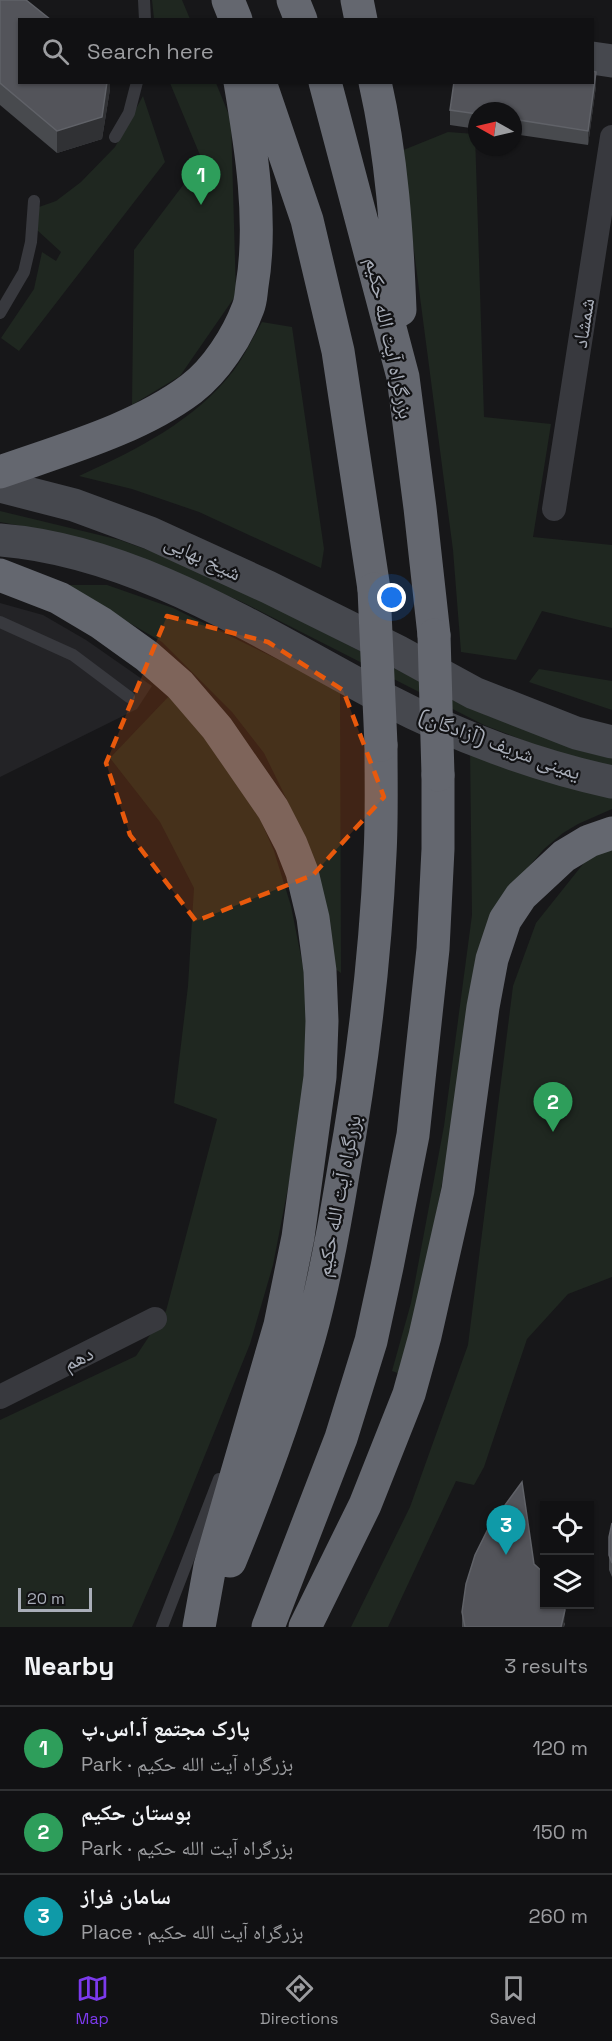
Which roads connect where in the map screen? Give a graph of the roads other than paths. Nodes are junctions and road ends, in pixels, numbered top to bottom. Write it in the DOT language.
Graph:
graph roads {
  1 [pos="144,0"];
  2 [pos="228,0"];
  3 [pos="293,0"];
  4 [pos="357,0"];
  5 [pos="145,18"];
  6 [pos="230,18"];
  7 [pos="235,18"];
  8 [pos="300,18"];
  9 [pos="361,18"];
  10 [pos="594,58"];
  11 [pos="612,61"];
  12 [pos="136,84"];
  13 [pos="240,84"];
  14 [pos="261,84"];
  15 [pos="326,84"];
  16 [pos="375,84"];
  17 [pos="116,137"];
  18 [pos="612,137"];
  19 [pos="34,201"];
  20 [pos="0,313"];
  21 [pos="403,377"];
  22 [pos="0,472"];
  23 [pos="0,486"];
  24 [pos="554,509"];
  25 [pos="0,540"];
  26 [pos="0,575"];
  27 [pos="0,622"];
  28 [pos="397,651"];
  29 [pos="129,697"];
  30 [pos="389,701"];
  31 [pos="612,741"];
  32 [pos="612,782"];
  33 [pos="612,833"];
  34 [pos="155,1319"];
  35 [pos="0,1397"];
  36 [pos="259,1398"];
  37 [pos="233,1443"];
  38 [pos="225,1466"];
  39 [pos="162,1627"];
  40 [pos="201,1627"];
  41 [pos="268,1627"];
  42 [pos="305,1627"];
  1 -- 5 [label="lane"];
  2 -- 6 [label="highway"];
  2 -- 7 [label="highway"];
  3 -- 8 [label="highway"];
  4 -- 9 [label="highway"];
  10 -- 11 [label="main road"];
  12 -- 17 [label="lane"];
  13 -- 22 [label="highway"];
  14 -- 40 [label="highway, بزرگراه آیت الله حکیم, bridge"];
  15 -- 21 [label="highway, بزرگراه آیت الله حکیم"];
  16 -- 21 [label="highway"];
  18 -- 24 [label="street, شمشاد"];
  19 -- 20 [label="lane"];
  21 -- 41 [label="highway, بزرگراه آیت الله حکیم, bridge"];
  23 -- 28 [label="main road, شیخ بهایی"];
  25 -- 30 [label="main road, شیخ بهایی"];
  26 -- 36 [label="highway"];
  27 -- 29 [label="lane"];
  28 -- 31 [label="main road, یمینی شریف (آزادگان)"];
  30 -- 32 [label="main road, یمینی شریف (آزادگان)"];
  33 -- 42 [label="highway"];
  34 -- 35 [label="street, دهم"];
  36 -- 37 [label="lane"];
  36 -- 40 [label="highway"];
  38 -- 39 [label="lane"];
}
